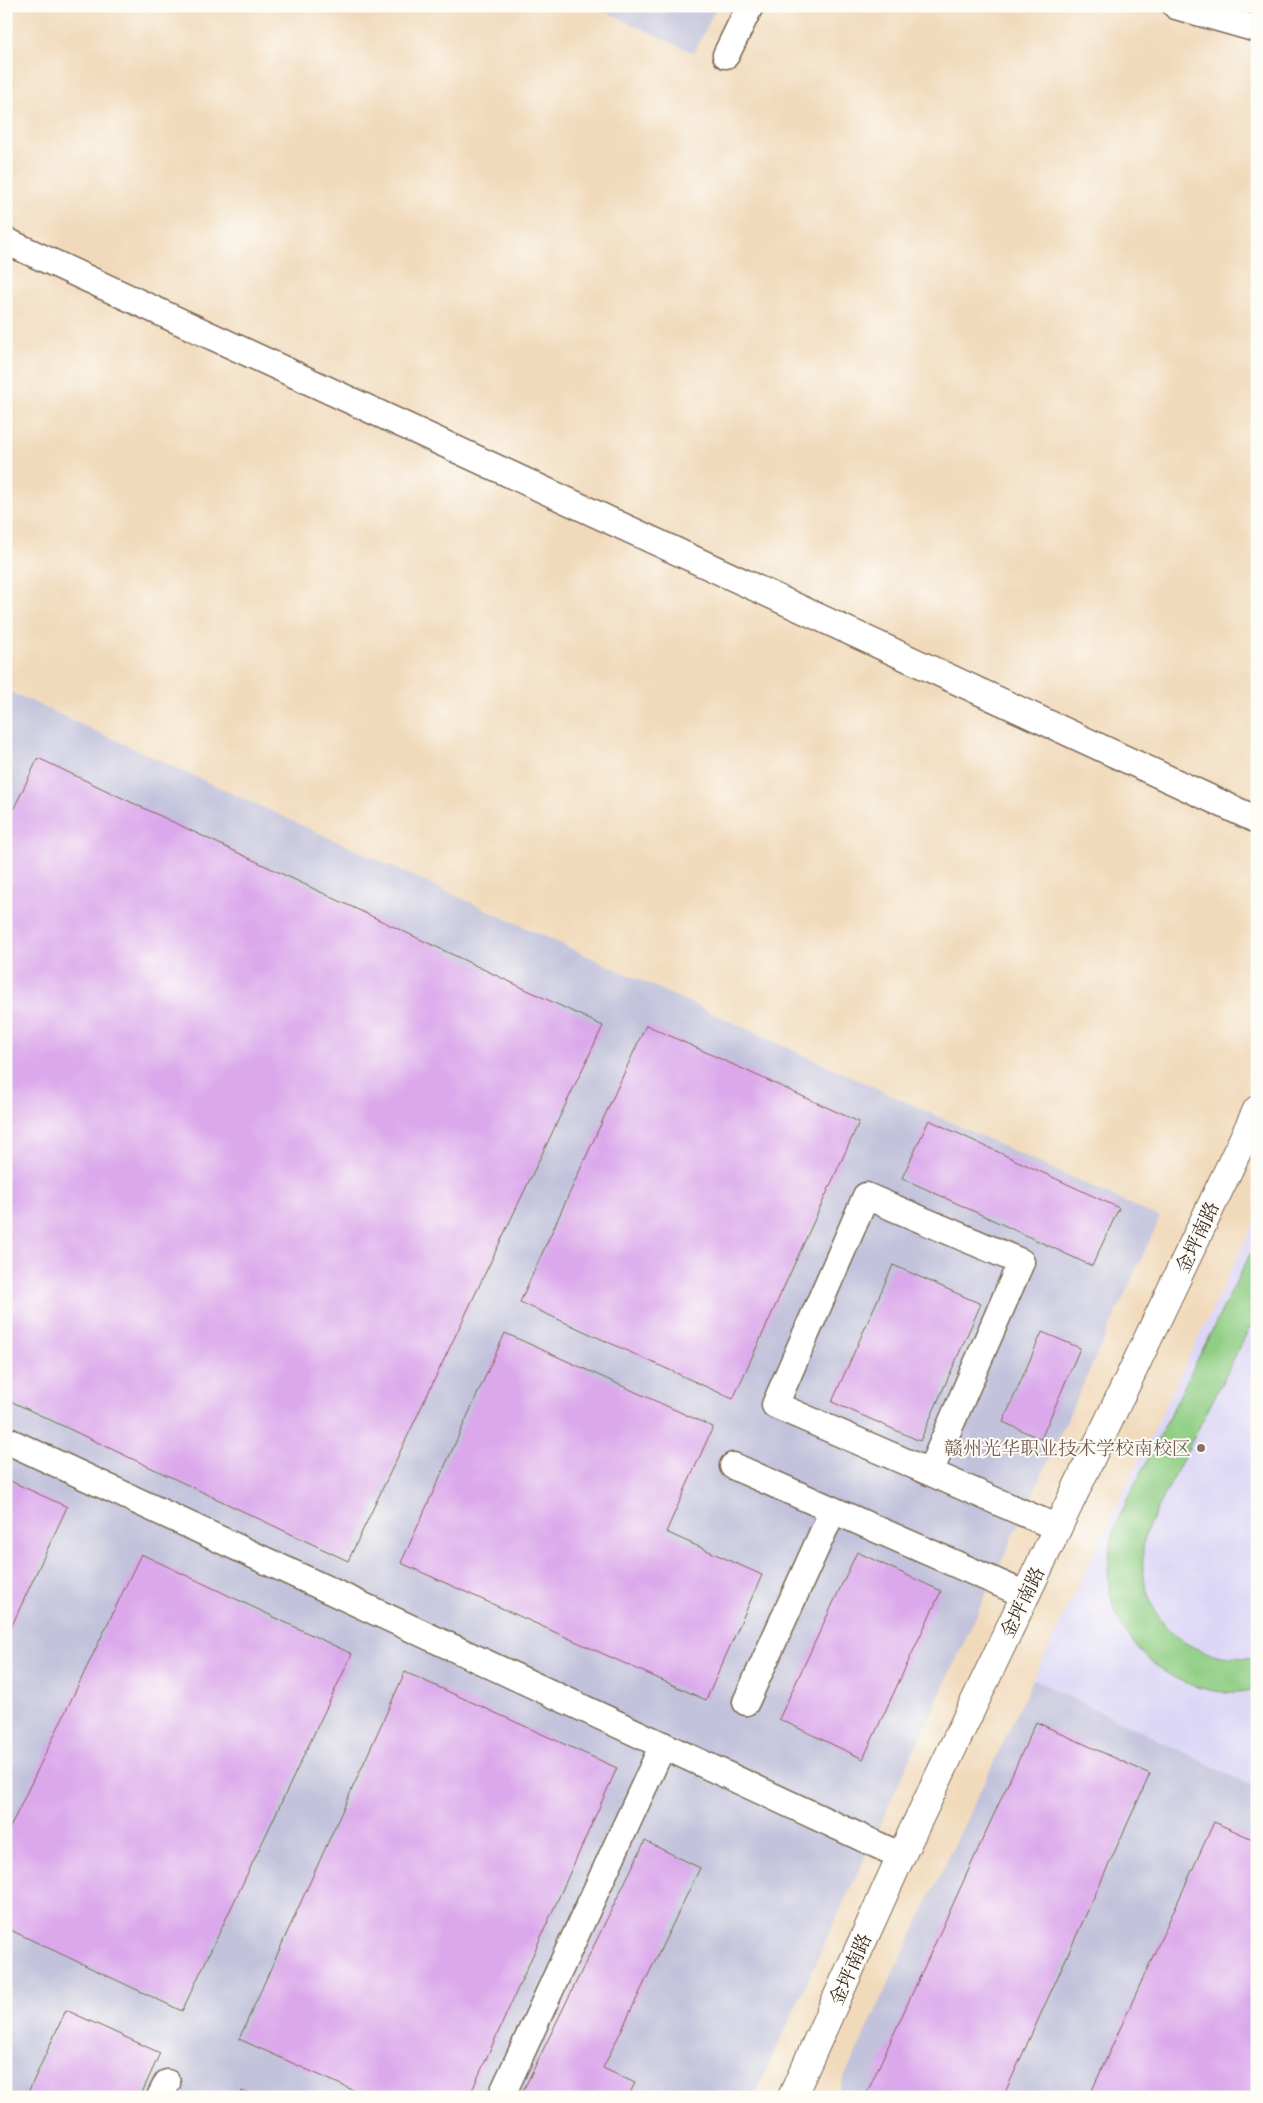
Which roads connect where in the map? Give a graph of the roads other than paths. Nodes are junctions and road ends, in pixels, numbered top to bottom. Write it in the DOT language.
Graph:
graph roads {
  1 [pos="750,6"];
  2 [pos="1176,6"];
  3 [pos="1257,29"];
  4 [pos="726,55"];
  5 [pos="6,241"];
  6 [pos="1257,820"];
  7 [pos="1257,1110"];
  8 [pos="6,1440"];
  9 [pos="733,1466"];
  10 [pos="930,1472"];
  11 [pos="833,1510"];
  12 [pos="1058,1528"];
  13 [pos="1026,1595"];
  14 [pos="746,1702"];
  15 [pos="663,1746"];
  16 [pos="901,1856"];
  17 [pos="500,2097"];
  18 [pos="792,2097"];
  1 -- 4 [label="street"];
  2 -- 3 [label="street"];
  5 -- 6 [label="street"];
  7 -- 12 [label="street, 金坪南路"];
  8 -- 15 [label="street"];
  9 -- 11 [label="street"];
  10 -- 10 [label="street"];
  10 -- 12 [label="street"];
  11 -- 13 [label="street"];
  11 -- 14 [label="street"];
  12 -- 13 [label="street, 金坪南路"];
  13 -- 16 [label="street, 金坪南路"];
  15 -- 16 [label="street"];
  15 -- 17 [label="street"];
  16 -- 18 [label="street, 金坪南路"];
}
